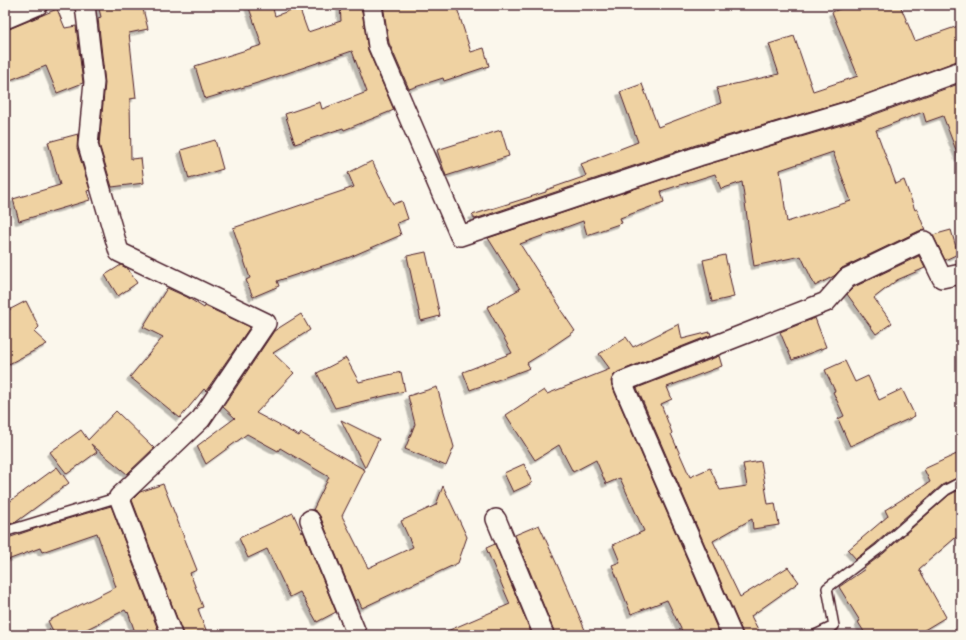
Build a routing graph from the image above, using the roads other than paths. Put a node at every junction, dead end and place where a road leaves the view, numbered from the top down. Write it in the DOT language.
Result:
graph roads {
  1 [pos="38,5"];
  2 [pos="85,5"];
  3 [pos="372,5"];
  4 [pos="5,19"];
  5 [pos="961,70"];
  6 [pos="961,274"];
  7 [pos="961,482"];
  8 [pos="119,497"];
  9 [pos="496,519"];
  10 [pos="310,520"];
  11 [pos="7,531"];
  12 [pos="172,635"];
  13 [pos="357,635"];
  14 [pos="544,635"];
  15 [pos="732,635"];
  16 [pos="815,635"];
  1 -- 4 [label="street"];
  2 -- 8 [label="street"];
  3 -- 5 [label="street"];
  6 -- 15 [label="street"];
  7 -- 16 [label="lane"];
  8 -- 11 [label="lane"];
  8 -- 12 [label="street"];
  9 -- 14 [label="street"];
  10 -- 13 [label="street"];
}
